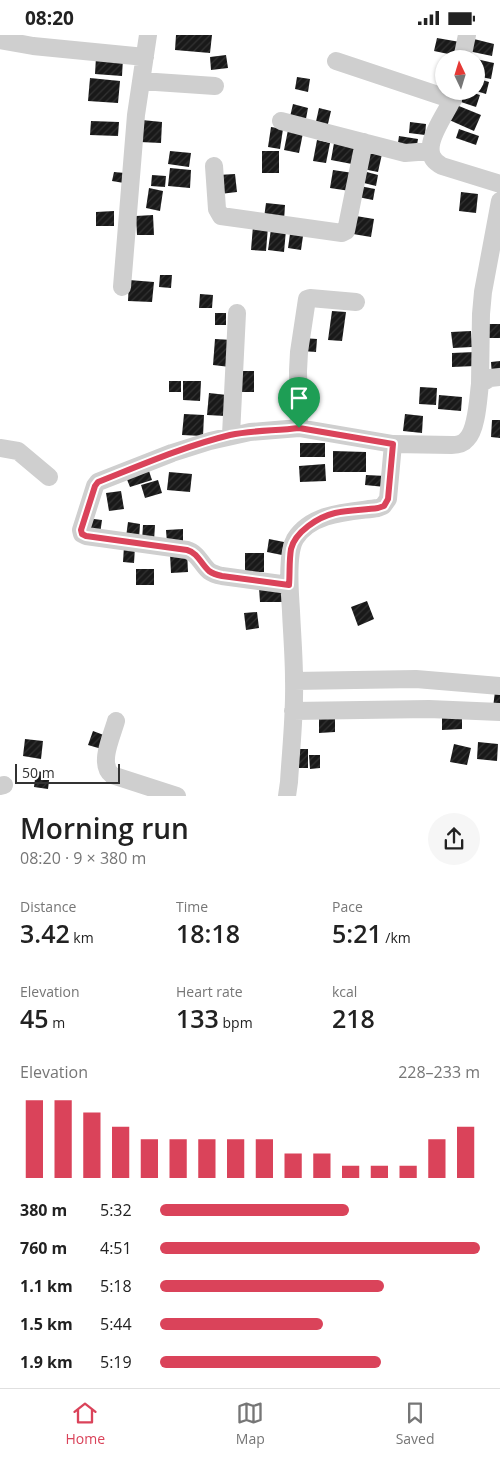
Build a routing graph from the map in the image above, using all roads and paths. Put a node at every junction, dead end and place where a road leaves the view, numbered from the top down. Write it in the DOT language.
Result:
graph roads {
  1 [pos="148,35"];
  2 [pos="467,35"];
  3 [pos="0,40"];
  4 [pos="464,50"];
  5 [pos="144,57"];
  6 [pos="336,61"];
  7 [pos="141,81"];
  8 [pos="215,86"];
  9 [pos="435,90"];
  10 [pos="453,100"];
  11 [pos="281,121"];
  12 [pos="364,142"];
  13 [pos="430,151"];
  14 [pos="214,167"];
  15 [pos="500,184"];
  16 [pos="500,201"];
  17 [pos="122,287"];
  18 [pos="356,302"];
  19 [pos="237,313"];
  20 [pos="500,377"];
  21 [pos="480,385"];
  22 [pos="299,428"];
  23 [pos="231,435"];
  24 [pos="393,444"];
  25 [pos="0,447"];
  26 [pos="49,477"];
  27 [pos="289,585"];
  28 [pos="294,681"];
  29 [pos="500,686"];
  30 [pos="294,711"];
  31 [pos="500,712"];
  32 [pos="116,721"];
  33 [pos="177,795"];
  34 [pos="287,795"];
  1 -- 5 [label="street"];
  2 -- 4 [label="street"];
  3 -- 5 [label="street"];
  5 -- 7 [label="street"];
  6 -- 9 [label="street"];
  7 -- 8 [label="street"];
  7 -- 17 [label="street"];
  10 -- 13 [label="street"];
  11 -- 12 [label="street"];
  12 -- 13 [label="street"];
  12 -- 14 [label="street"];
  13 -- 15 [label="street"];
  16 -- 21 [label="street"];
  18 -- 22 [label="street"];
  19 -- 23 [label="street"];
  20 -- 21 [label="street"];
  21 -- 24 [label="street"];
  22 -- 23 [label="street"];
  22 -- 24 [label="street"];
  23 -- 27 [label="street"];
  24 -- 27 [label="street"];
  25 -- 26 [label="street"];
  27 -- 28 [label="street"];
  28 -- 29 [label="street"];
  28 -- 30 [label="street"];
  30 -- 31 [label="street"];
  30 -- 34 [label="street"];
  32 -- 33 [label="street"];
}
